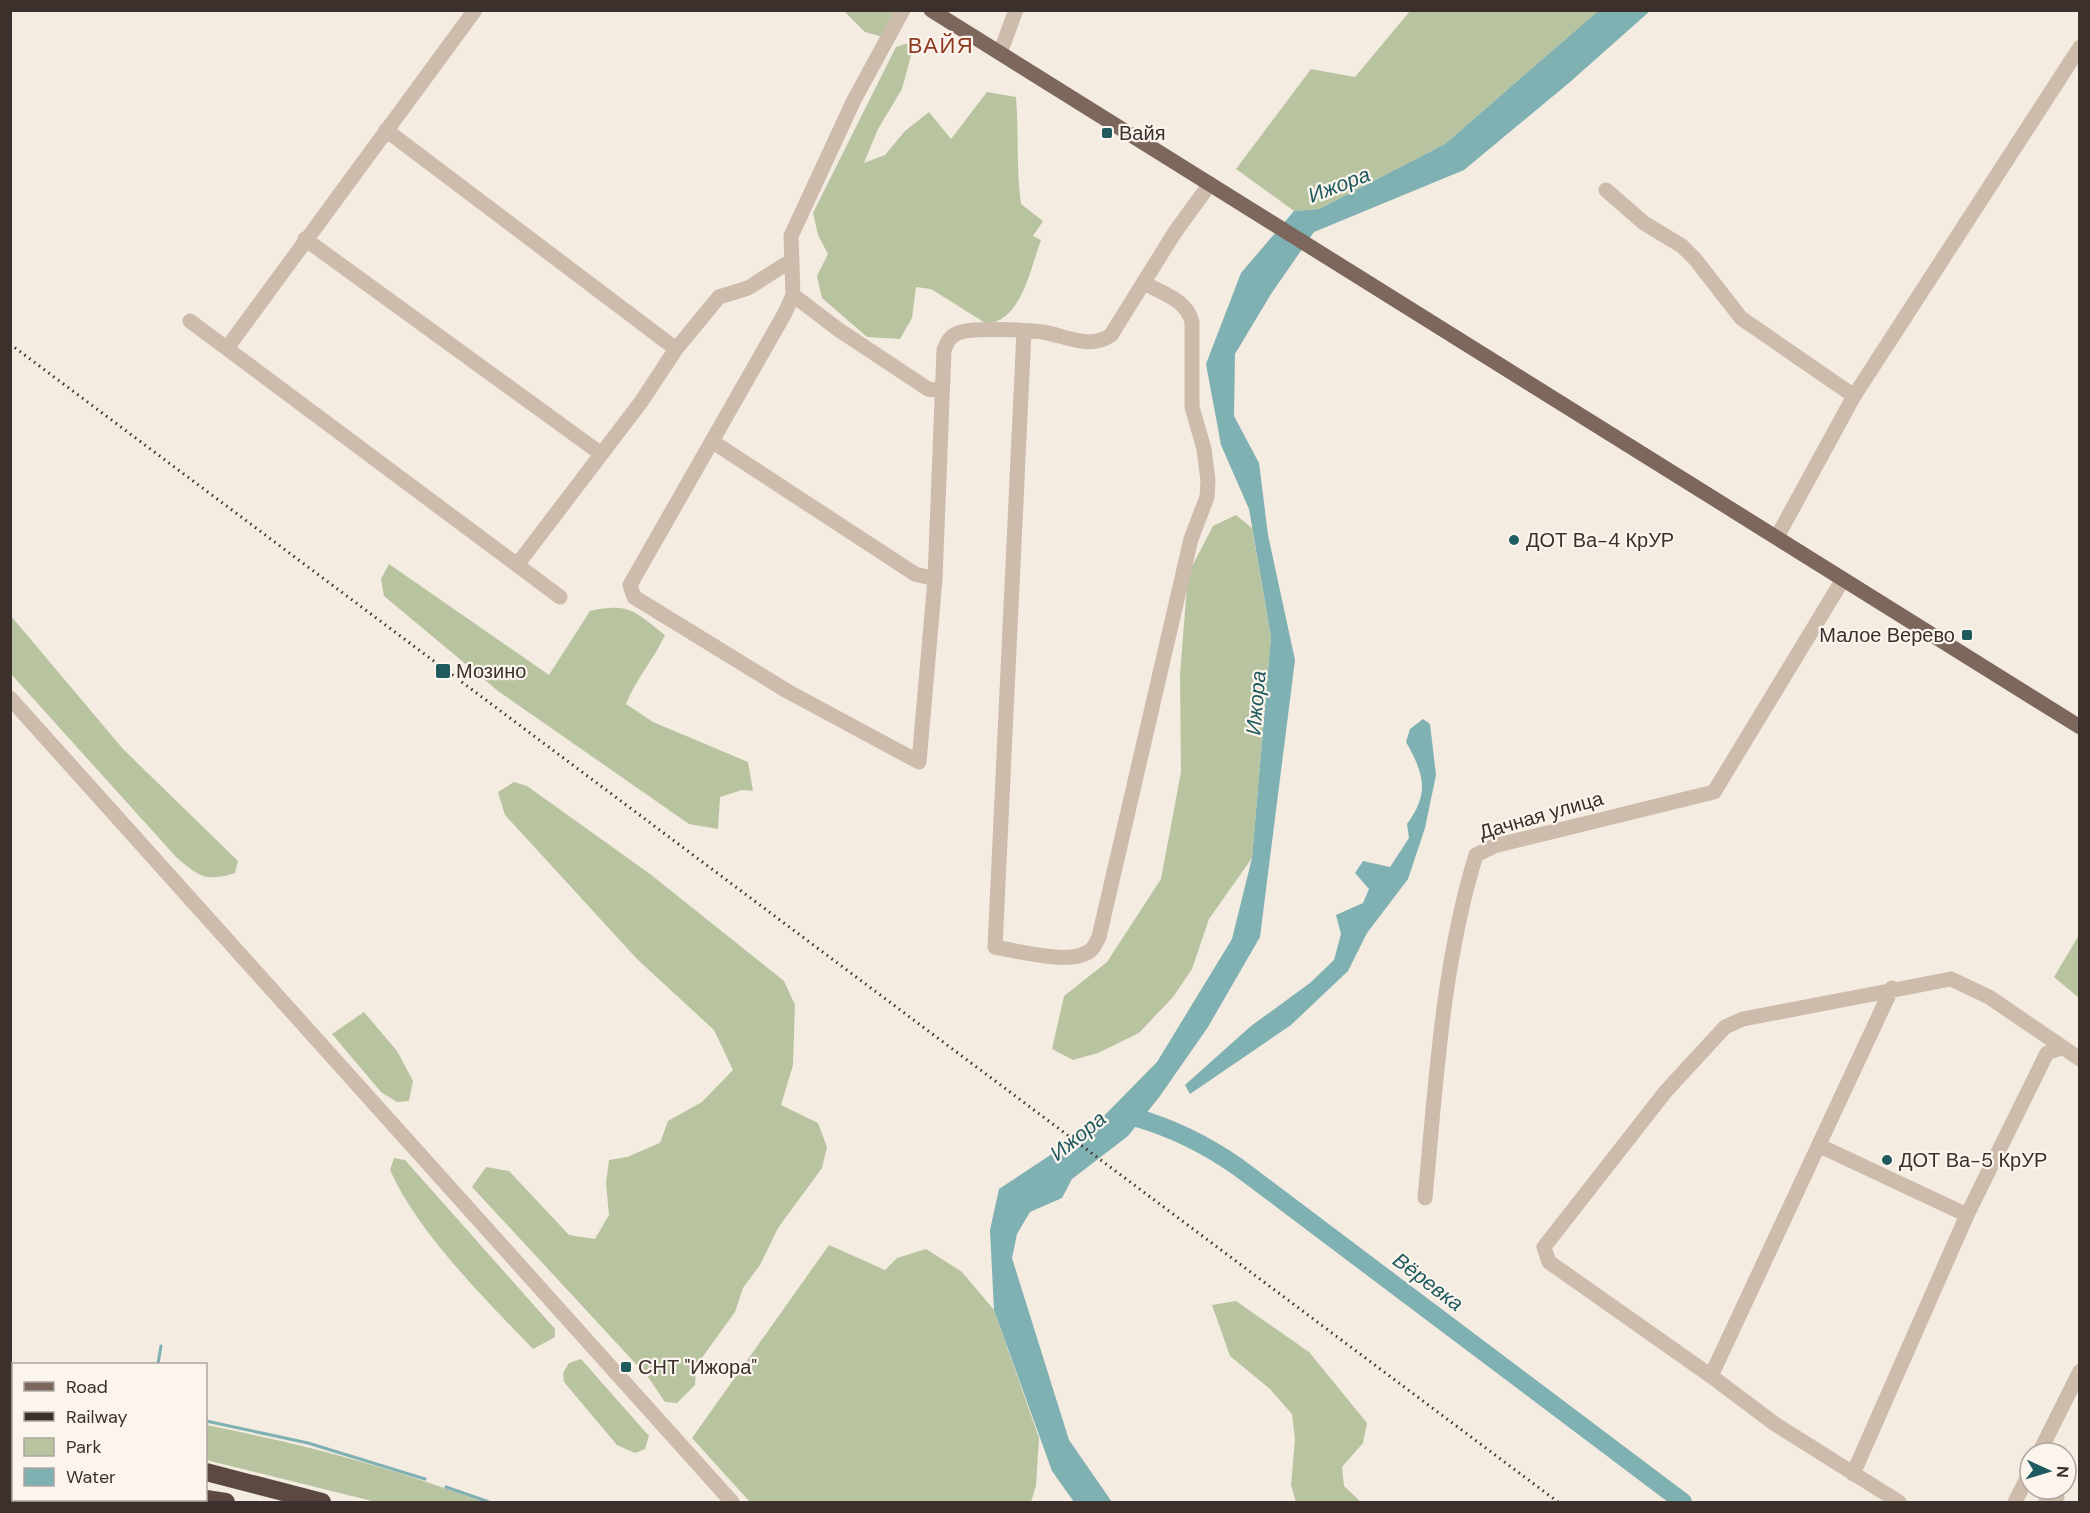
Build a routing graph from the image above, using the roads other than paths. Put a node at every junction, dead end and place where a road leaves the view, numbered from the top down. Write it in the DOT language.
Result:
graph roads {
  1 [pos="475,10"];
  2 [pos="903,10"];
  3 [pos="931,10"];
  4 [pos="1016,10"];
  5 [pos="2079,47"];
  6 [pos="1000,53"];
  7 [pos="386,130"];
  8 [pos="1210,184"];
  9 [pos="1606,190"];
  10 [pos="305,239"];
  11 [pos="792,260"];
  12 [pos="1144,283"];
  13 [pos="793,295"];
  14 [pos="190,321"];
  15 [pos="1024,331"];
  16 [pos="226,348"];
  17 [pos="676,349"];
  18 [pos="942,391"];
  19 [pos="1854,396"];
  20 [pos="714,442"];
  21 [pos="600,453"];
  22 [pos="1777,537"];
  23 [pos="517,565"];
  24 [pos="935,579"];
  25 [pos="1842,581"];
  26 [pos="560,597"];
  27 [pos="10,698"];
  28 [pos="2079,727"];
  29 [pos="1892,988"];
  30 [pos="2061,1048"];
  31 [pos="2079,1059"];
  32 [pos="1820,1146"];
  33 [pos="1425,1198"];
  34 [pos="1967,1215"];
  35 [pos="2079,1371"];
  36 [pos="1711,1376"];
  37 [pos="2045,1441"];
  38 [pos="207,1472"];
  39 [pos="1853,1474"];
  40 [pos="207,1499"];
  41 [pos="226,1503"];
  42 [pos="322,1503"];
  43 [pos="732,1503"];
  44 [pos="1899,1503"];
  1 -- 7 [label="street"];
  2 -- 11 [label="street"];
  3 -- 6 [label="main road"];
  4 -- 6 [label="street"];
  5 -- 19 [label="street"];
  6 -- 8 [label="main road"];
  7 -- 10 [label="street"];
  7 -- 17 [label="street"];
  8 -- 12 [label="street"];
  8 -- 22 [label="main road"];
  9 -- 19 [label="street"];
  10 -- 16 [label="street"];
  10 -- 21 [label="street"];
  11 -- 13 [label="street"];
  11 -- 17 [label="street"];
  12 -- 15 [label="street"];
  12 -- 15 [label="street"];
  13 -- 18 [label="street"];
  13 -- 20 [label="street"];
  14 -- 16 [label="street"];
  15 -- 18 [label="street"];
  16 -- 23 [label="street"];
  17 -- 21 [label="street"];
  18 -- 24 [label="street"];
  19 -- 22 [label="street"];
  20 -- 24 [label="street"];
  20 -- 24 [label="street"];
  21 -- 23 [label="street"];
  22 -- 25 [label="main road"];
  23 -- 26 [label="street"];
  25 -- 28 [label="main road"];
  25 -- 33 [label="street, Дачная улица"];
  27 -- 43 [label="street"];
  29 -- 30 [label="street"];
  29 -- 32 [label="street"];
  29 -- 36 [label="street"];
  30 -- 31 [label="street"];
  30 -- 34 [label="street"];
  32 -- 34 [label="street"];
  32 -- 36 [label="street"];
  34 -- 39 [label="street"];
  35 -- 37 [label="street"];
  36 -- 39 [label="street"];
  38 -- 42 [label="highway"];
  39 -- 44 [label="street"];
  40 -- 41 [label="highway"];
}
